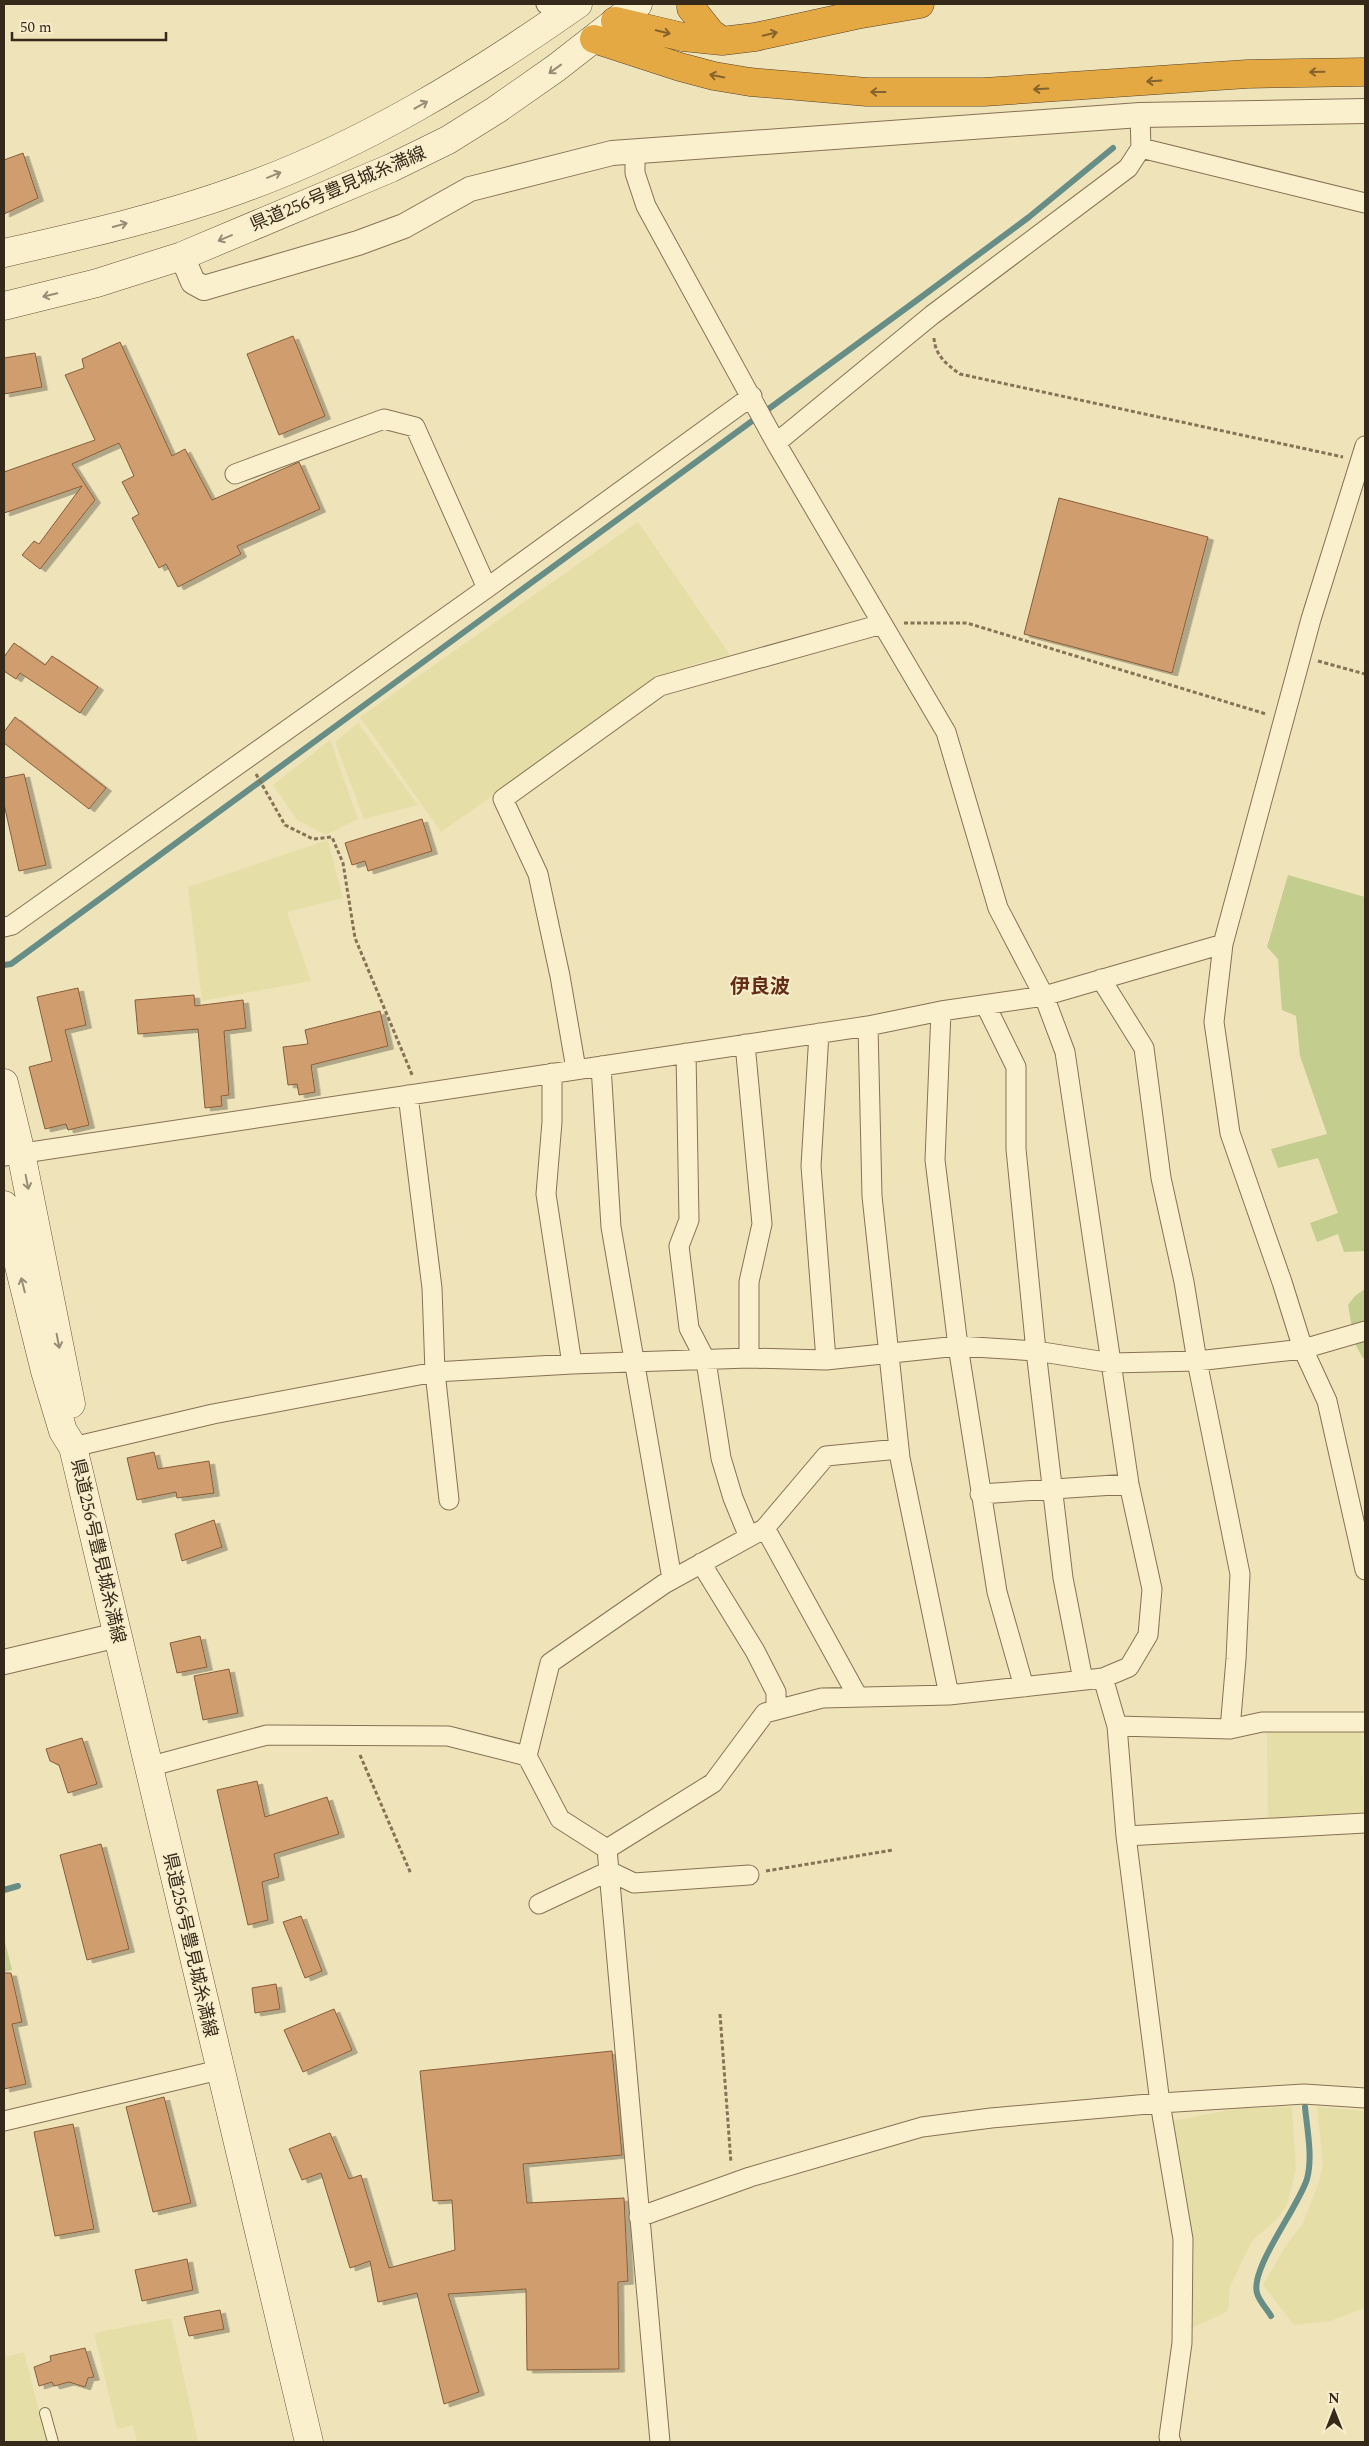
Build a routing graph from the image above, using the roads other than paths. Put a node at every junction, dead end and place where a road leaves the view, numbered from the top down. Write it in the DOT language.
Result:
graph roads {
  1 [pos="638,4"];
  2 [pos="691,4"];
  3 [pos="920,4"];
  4 [pos="563,7"];
  5 [pos="615,21"];
  6 [pos="594,39"];
  7 [pos="722,41"];
  8 [pos="1365,72"];
  9 [pos="1365,111"];
  10 [pos="1140,115"];
  11 [pos="1141,148"];
  12 [pos="635,151"];
  13 [pos="1365,203"];
  14 [pos="4,253"];
  15 [pos="182,256"];
  16 [pos="4,306"];
  17 [pos="752,396"];
  18 [pos="776,443"];
  19 [pos="1363,453"];
  20 [pos="235,474"];
  21 [pos="487,588"];
  22 [pos="882,624"];
  23 [pos="4,927"];
  24 [pos="1223,944"];
  25 [pos="1101,979"];
  26 [pos="1044,996"];
  27 [pos="986,1006"];
  28 [pos="941,1011"];
  29 [pos="868,1026"];
  30 [pos="819,1033"];
  31 [pos="744,1044"];
  32 [pos="686,1053"];
  33 [pos="601,1066"];
  34 [pos="576,1070"];
  35 [pos="552,1073"];
  36 [pos="4,1083"];
  37 [pos="414,1094"];
  38 [pos="12,1155"];
  39 [pos="4,1205"];
  40 [pos="1365,1331"];
  41 [pos="958,1346"];
  42 [pos="1303,1349"];
  43 [pos="1036,1351"];
  44 [pos="889,1353"];
  45 [pos="749,1358"];
  46 [pos="826,1360"];
  47 [pos="706,1361"];
  48 [pos="1197,1361"];
  49 [pos="635,1363"];
  50 [pos="1112,1363"];
  51 [pos="572,1364"];
  52 [pos="435,1372"];
  53 [pos="74,1448"];
  54 [pos="899,1450"];
  55 [pos="1129,1484"];
  56 [pos="1053,1489"];
  57 [pos="980,1494"];
  58 [pos="449,1500"];
  59 [pos="757,1532"];
  60 [pos="701,1563"];
  61 [pos="1365,1570"];
  62 [pos="672,1579"];
  63 [pos="118,1635"];
  64 [pos="4,1662"];
  65 [pos="1103,1678"];
  66 [pos="1082,1680"];
  67 [pos="1024,1687"];
  68 [pos="949,1695"];
  69 [pos="858,1697"];
  70 [pos="776,1710"];
  71 [pos="1365,1722"];
  72 [pos="1116,1726"];
  73 [pos="1230,1729"];
  74 [pos="527,1756"];
  75 [pos="148,1767"];
  76 [pos="1365,1822"];
  77 [pos="1126,1836"];
  78 [pos="607,1848"];
  79 [pos="609,1871"];
  80 [pos="749,1875"];
  81 [pos="539,1904"];
  82 [pos="220,2070"];
  83 [pos="1365,2098"];
  84 [pos="1160,2103"];
  85 [pos="4,2121"];
  86 [pos="639,2217"];
  87 [pos="45,2413"];
  88 [pos="52,2442"];
  89 [pos="309,2442"];
  90 [pos="660,2442"];
  91 [pos="1171,2442"];
  1 -- 5 [label="main road, 県道256号豊見城糸満線"];
  2 -- 7 [label="highway"];
  7 -- 3 [label="highway, one-way"];
  4 -- 5 [label="main road"];
  4 -- 6 [label="main road"];
  14 -- 4 [label="main road, 県道256号豊見城糸満線, one-way"];
  5 -- 6 [label="main road, 県道256号豊見城糸満線"];
  5 -- 7 [label="highway, one-way"];
  8 -- 6 [label="highway, one-way"];
  6 -- 15 [label="main road, 県道256号豊見城糸満線, one-way"];
  9 -- 10 [label="street"];
  10 -- 11 [label="street"];
  10 -- 12 [label="street"];
  11 -- 13 [label="street"];
  11 -- 18 [label="street"];
  12 -- 15 [label="street"];
  12 -- 17 [label="street"];
  15 -- 16 [label="main road, 県道256号豊見城糸満線, one-way"];
  17 -- 18 [label="street"];
  17 -- 21 [label="street"];
  18 -- 22 [label="street"];
  19 -- 24 [label="street"];
  20 -- 21 [label="street"];
  21 -- 23 [label="street"];
  22 -- 26 [label="street"];
  22 -- 34 [label="street"];
  24 -- 25 [label="street"];
  24 -- 42 [label="street"];
  25 -- 26 [label="street"];
  25 -- 48 [label="street"];
  26 -- 27 [label="street"];
  26 -- 50 [label="street"];
  27 -- 28 [label="street"];
  27 -- 43 [label="street"];
  28 -- 29 [label="street"];
  28 -- 41 [label="street"];
  29 -- 30 [label="street"];
  29 -- 44 [label="street"];
  30 -- 31 [label="street"];
  30 -- 46 [label="street"];
  31 -- 32 [label="street"];
  31 -- 45 [label="street"];
  32 -- 33 [label="street"];
  32 -- 47 [label="street"];
  33 -- 34 [label="street"];
  33 -- 49 [label="street"];
  34 -- 35 [label="street"];
  35 -- 37 [label="street"];
  35 -- 51 [label="street"];
  36 -- 38 [label="main road, 県道256号豊見城糸満線"];
  37 -- 38 [label="street"];
  37 -- 52 [label="street"];
  38 -- 53 [label="main road, 県道256号豊見城糸満線, one-way"];
  53 -- 39 [label="main road, 県道256号豊見城糸満線, one-way"];
  40 -- 42 [label="street"];
  41 -- 43 [label="street"];
  41 -- 44 [label="street"];
  41 -- 57 [label="street"];
  42 -- 48 [label="street"];
  42 -- 61 [label="street"];
  43 -- 50 [label="street"];
  43 -- 56 [label="street"];
  44 -- 46 [label="street"];
  44 -- 54 [label="street"];
  45 -- 46 [label="street"];
  45 -- 47 [label="street"];
  47 -- 49 [label="street"];
  47 -- 59 [label="street"];
  48 -- 50 [label="street"];
  48 -- 73 [label="street"];
  49 -- 51 [label="street"];
  49 -- 62 [label="street"];
  50 -- 55 [label="street"];
  51 -- 52 [label="street"];
  52 -- 53 [label="street"];
  52 -- 58 [label="street"];
  53 -- 63 [label="main road, 県道256号豊見城糸満線"];
  54 -- 59 [label="street"];
  54 -- 68 [label="street"];
  55 -- 56 [label="street"];
  55 -- 65 [label="street"];
  56 -- 57 [label="street"];
  56 -- 66 [label="street"];
  57 -- 67 [label="street"];
  59 -- 60 [label="street"];
  59 -- 69 [label="street"];
  60 -- 62 [label="street"];
  60 -- 70 [label="street"];
  62 -- 74 [label="street"];
  63 -- 64 [label="street"];
  63 -- 75 [label="main road, 県道256号豊見城糸満線"];
  65 -- 66 [label="street"];
  65 -- 72 [label="street"];
  66 -- 67 [label="street"];
  67 -- 68 [label="street"];
  68 -- 69 [label="street"];
  69 -- 70 [label="street"];
  70 -- 78 [label="street"];
  71 -- 73 [label="street"];
  72 -- 73 [label="street"];
  72 -- 77 [label="street"];
  74 -- 75 [label="street"];
  74 -- 78 [label="street"];
  75 -- 82 [label="main road, 県道256号豊見城糸満線"];
  76 -- 77 [label="street"];
  77 -- 84 [label="street"];
  78 -- 79 [label="street"];
  79 -- 80 [label="street"];
  79 -- 81 [label="street"];
  79 -- 86 [label="street"];
  82 -- 85 [label="street"];
  82 -- 89 [label="main road, 県道256号豊見城糸満線"];
  83 -- 84 [label="street"];
  84 -- 86 [label="street"];
  84 -- 91 [label="street"];
  86 -- 90 [label="street"];
  87 -- 88 [label="lane"];
}
